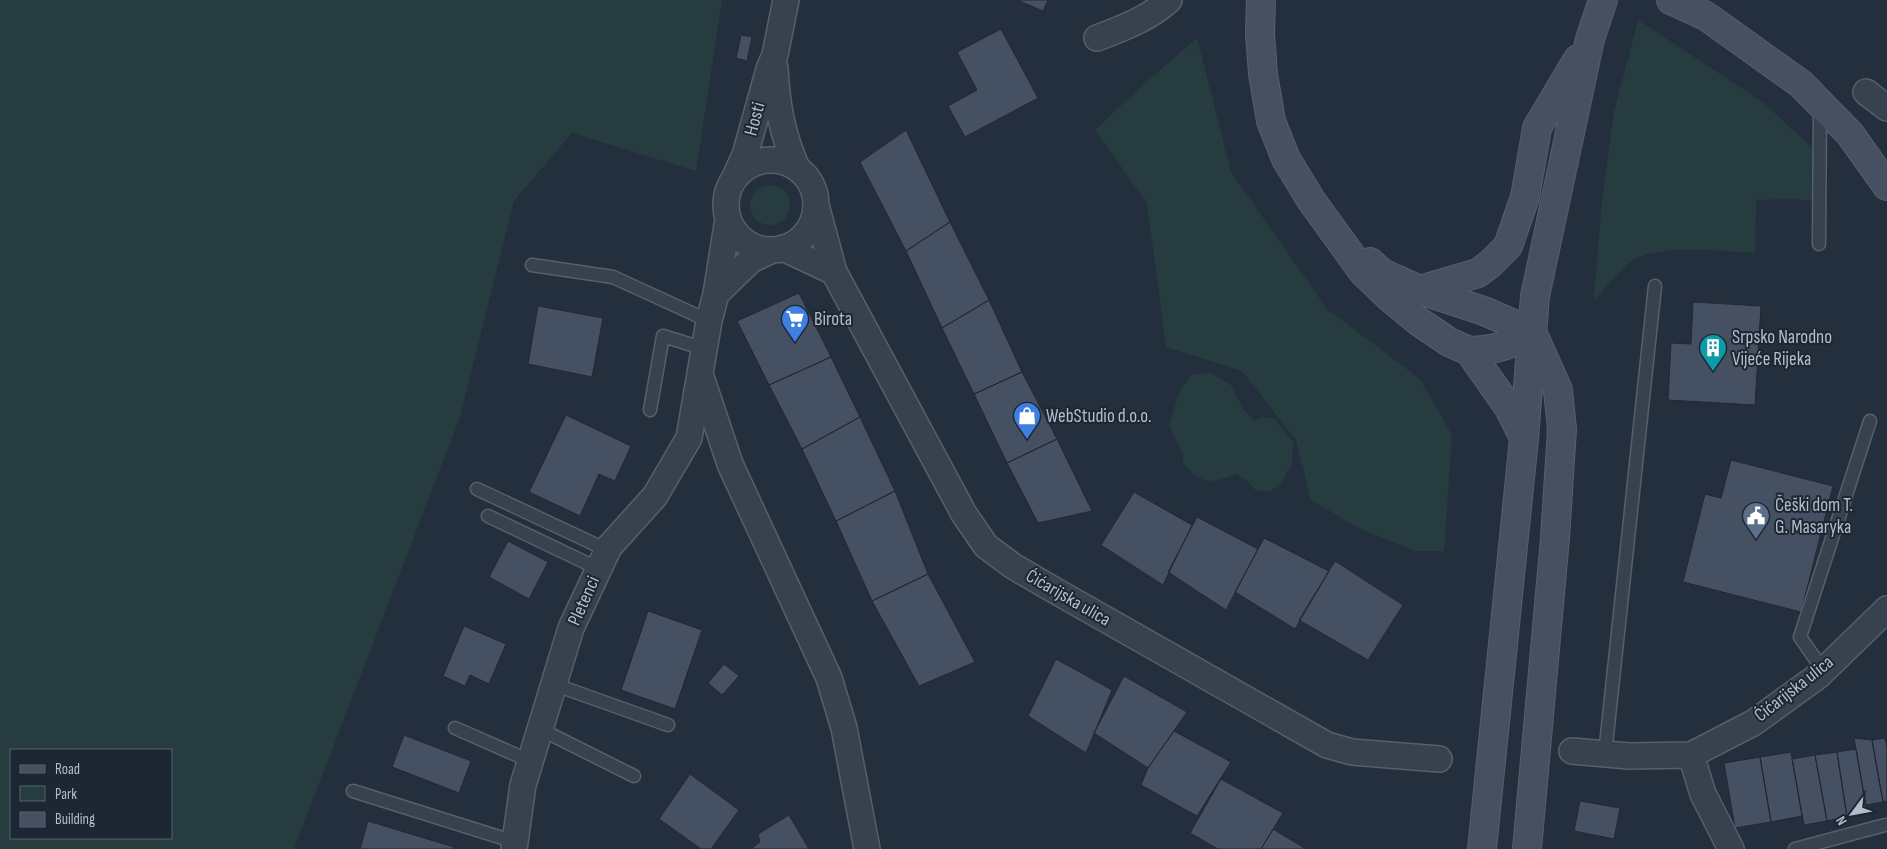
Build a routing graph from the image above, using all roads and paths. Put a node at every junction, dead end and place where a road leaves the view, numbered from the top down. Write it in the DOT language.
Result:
graph roads {
  1 [pos="786,0"];
  2 [pos="1169,0"];
  3 [pos="1261,0"];
  4 [pos="1603,0"];
  5 [pos="1671,0"];
  6 [pos="1096,38"];
  7 [pos="1590,39"];
  8 [pos="775,55"];
  9 [pos="1866,92"];
  10 [pos="1820,104"];
  11 [pos="1887,108"];
  12 [pos="797,168"];
  13 [pos="732,181"];
  14 [pos="1887,186"];
  15 [pos="816,205"];
  16 [pos="728,220"];
  17 [pos="1335,232"];
  18 [pos="1818,244"];
  19 [pos="778,249"];
  20 [pos="532,265"];
  21 [pos="834,272"];
  22 [pos="1655,286"];
  23 [pos="1420,290"];
  24 [pos="716,294"];
  25 [pos="709,321"];
  26 [pos="1532,332"];
  27 [pos="705,349"];
  28 [pos="1469,351"];
  29 [pos="700,376"];
  30 [pos="650,410"];
  31 [pos="1870,421"];
  32 [pos="1524,439"];
  33 [pos="477,489"];
  34 [pos="488,516"];
  35 [pos="603,559"];
  36 [pos="1887,609"];
  37 [pos="1823,670"];
  38 [pos="553,684"];
  39 [pos="668,725"];
  40 [pos="455,728"];
  41 [pos="540,729"];
  42 [pos="1572,751"];
  43 [pos="1605,754"];
  44 [pos="1691,755"];
  45 [pos="1440,759"];
  46 [pos="530,762"];
  47 [pos="634,776"];
  48 [pos="353,791"];
  49 [pos="1885,825"];
  50 [pos="514,846"];
  51 [pos="867,849"];
  52 [pos="1482,849"];
  53 [pos="1527,849"];
  54 [pos="1731,849"];
  55 [pos="1795,849"];
  1 -- 8 [label="street, Hosti"];
  2 -- 6 [label="street"];
  3 -- 17 [label="main road"];
  4 -- 7 [label="main road"];
  5 -- 10 [label="main road"];
  7 -- 23 [label="main road"];
  7 -- 26 [label="main road"];
  8 -- 12 [label="street, Hosti"];
  8 -- 13 [label="street, Hosti"];
  9 -- 11 [label="street"];
  10 -- 14 [label="main road"];
  10 -- 18 [label="lane"];
  12 -- 13 [label="street"];
  12 -- 15 [label="street"];
  13 -- 16 [label="street"];
  15 -- 19 [label="street"];
  15 -- 21 [label="street, Ćićarijska ulica"];
  16 -- 19 [label="street"];
  16 -- 24 [label="street, Pletenci"];
  17 -- 23 [label="main road"];
  17 -- 28 [label="main road"];
  19 -- 21 [label="street"];
  19 -- 24 [label="street"];
  20 -- 25 [label="lane"];
  21 -- 45 [label="street, Ćićarijska ulica"];
  22 -- 43 [label="lane"];
  23 -- 26 [label="main road"];
  24 -- 25 [label="street, Pletenci"];
  25 -- 27 [label="street, Pletenci"];
  26 -- 28 [label="main road"];
  26 -- 32 [label="main road"];
  26 -- 53 [label="main road"];
  27 -- 29 [label="street, Pletenci"];
  27 -- 30 [label="lane"];
  28 -- 32 [label="main road"];
  29 -- 35 [label="street, Pletenci"];
  29 -- 51 [label="street, Pletenci"];
  31 -- 37 [label="lane"];
  32 -- 52 [label="main road"];
  33 -- 35 [label="lane"];
  34 -- 35 [label="lane"];
  35 -- 38 [label="street, Pletenci"];
  36 -- 37 [label="street, Ćićarijska ulica"];
  37 -- 44 [label="street, Ćićarijska ulica"];
  38 -- 39 [label="lane"];
  38 -- 41 [label="street, Pletenci"];
  40 -- 46 [label="lane"];
  41 -- 46 [label="street, Pletenci"];
  41 -- 47 [label="lane"];
  42 -- 43 [label="street, Ćićarijska ulica"];
  43 -- 44 [label="street, Ćićarijska ulica"];
  44 -- 54 [label="street"];
  46 -- 50 [label="street, Pletenci"];
  48 -- 50 [label="lane"];
  49 -- 55 [label="lane"];
}
